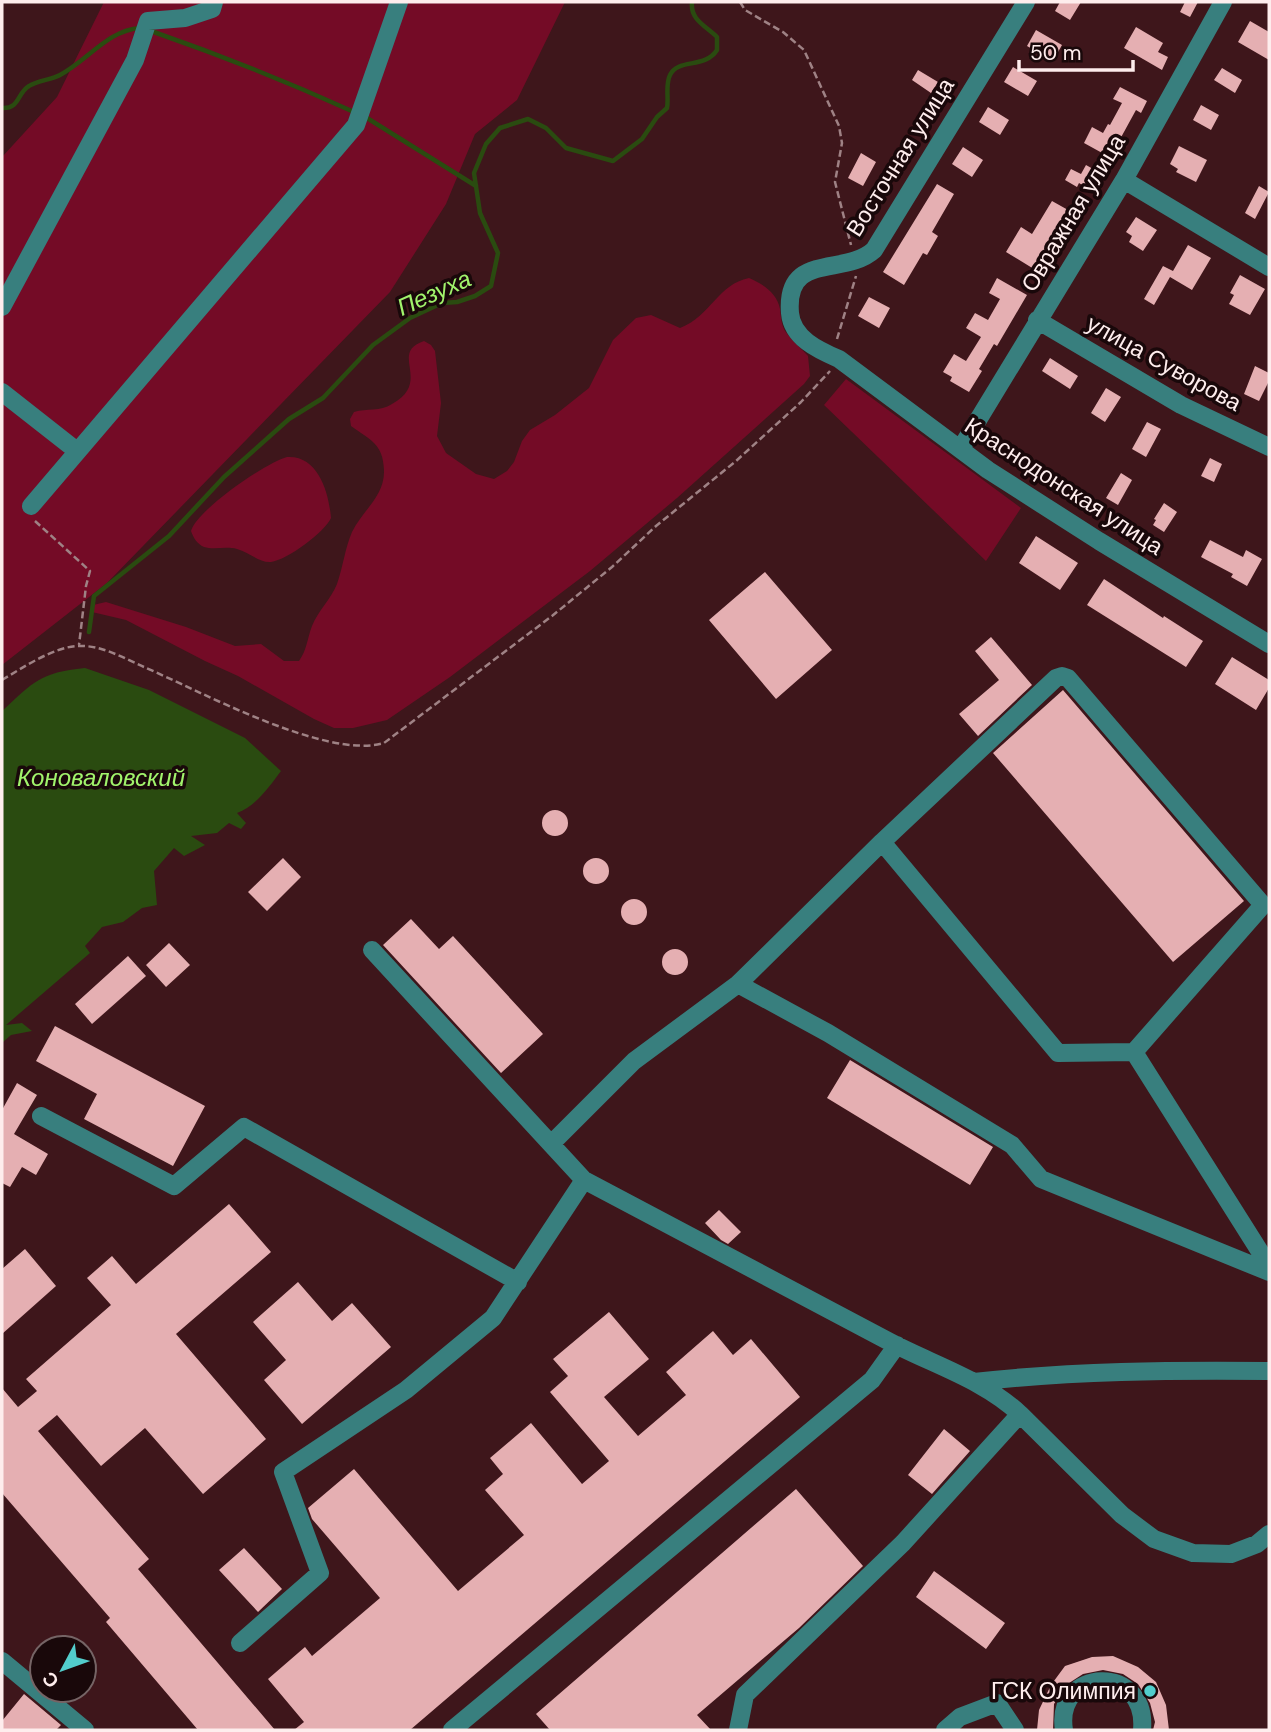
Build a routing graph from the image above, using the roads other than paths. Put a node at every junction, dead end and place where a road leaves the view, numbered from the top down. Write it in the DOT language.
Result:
graph roads {
  1 [pos="214,2"];
  2 [pos="399,2"];
  3 [pos="1026,2"];
  4 [pos="1223,2"];
  5 [pos="1124,180"];
  6 [pos="1269,267"];
  7 [pos="2,307"];
  8 [pos="1037,320"];
  9 [pos="839,359"];
  10 [pos="2,392"];
  11 [pos="1269,447"];
  12 [pos="961,448"];
  13 [pos="77,452"];
  14 [pos="31,506"];
  15 [pos="1269,644"];
  16 [pos="882,842"];
  17 [pos="372,950"];
  18 [pos="738,984"];
  19 [pos="1134,1052"];
  20 [pos="41,1116"];
  21 [pos="551,1144"];
  22 [pos="584,1180"];
  23 [pos="1269,1266"];
  24 [pos="1269,1272"];
  25 [pos="518,1282"];
  26 [pos="898,1345"];
  27 [pos="1269,1371"];
  28 [pos="974,1382"];
  29 [pos="1020,1414"];
  30 [pos="1269,1534"];
  31 [pos="240,1643"];
  32 [pos="2,1661"];
  33 [pos="85,1730"];
  34 [pos="452,1730"];
  35 [pos="738,1730"];
  36 [pos="945,1730"];
  37 [pos="1015,1730"];
  38 [pos="1064,1730"];
  39 [pos="1142,1730"];
  1 -- 7 [label="street"];
  2 -- 13 [label="street"];
  3 -- 9 [label="street, Восточная улица"];
  4 -- 5 [label="street, Овражная улица"];
  5 -- 6 [label="street"];
  5 -- 8 [label="street, Овражная улица"];
  8 -- 11 [label="street, улица Суворова"];
  8 -- 12 [label="street, Овражная улица"];
  9 -- 12 [label="street, Краснодонская улица"];
  10 -- 13 [label="street"];
  12 -- 15 [label="street, Краснодонская улица"];
  13 -- 14 [label="street"];
  16 -- 18 [label="street"];
  16 -- 19 [label="street"];
  16 -- 19 [label="street"];
  17 -- 21 [label="street"];
  18 -- 21 [label="street"];
  18 -- 24 [label="street"];
  19 -- 23 [label="street"];
  20 -- 25 [label="street"];
  21 -- 22 [label="street"];
  22 -- 25 [label="street"];
  22 -- 26 [label="street"];
  25 -- 31 [label="street"];
  26 -- 28 [label="street"];
  26 -- 34 [label="street"];
  27 -- 28 [label="street"];
  28 -- 29 [label="street"];
  29 -- 30 [label="street"];
  29 -- 35 [label="street"];
  32 -- 33 [label="street"];
  36 -- 37 [label="street"];
  38 -- 39 [label="street"];
}
